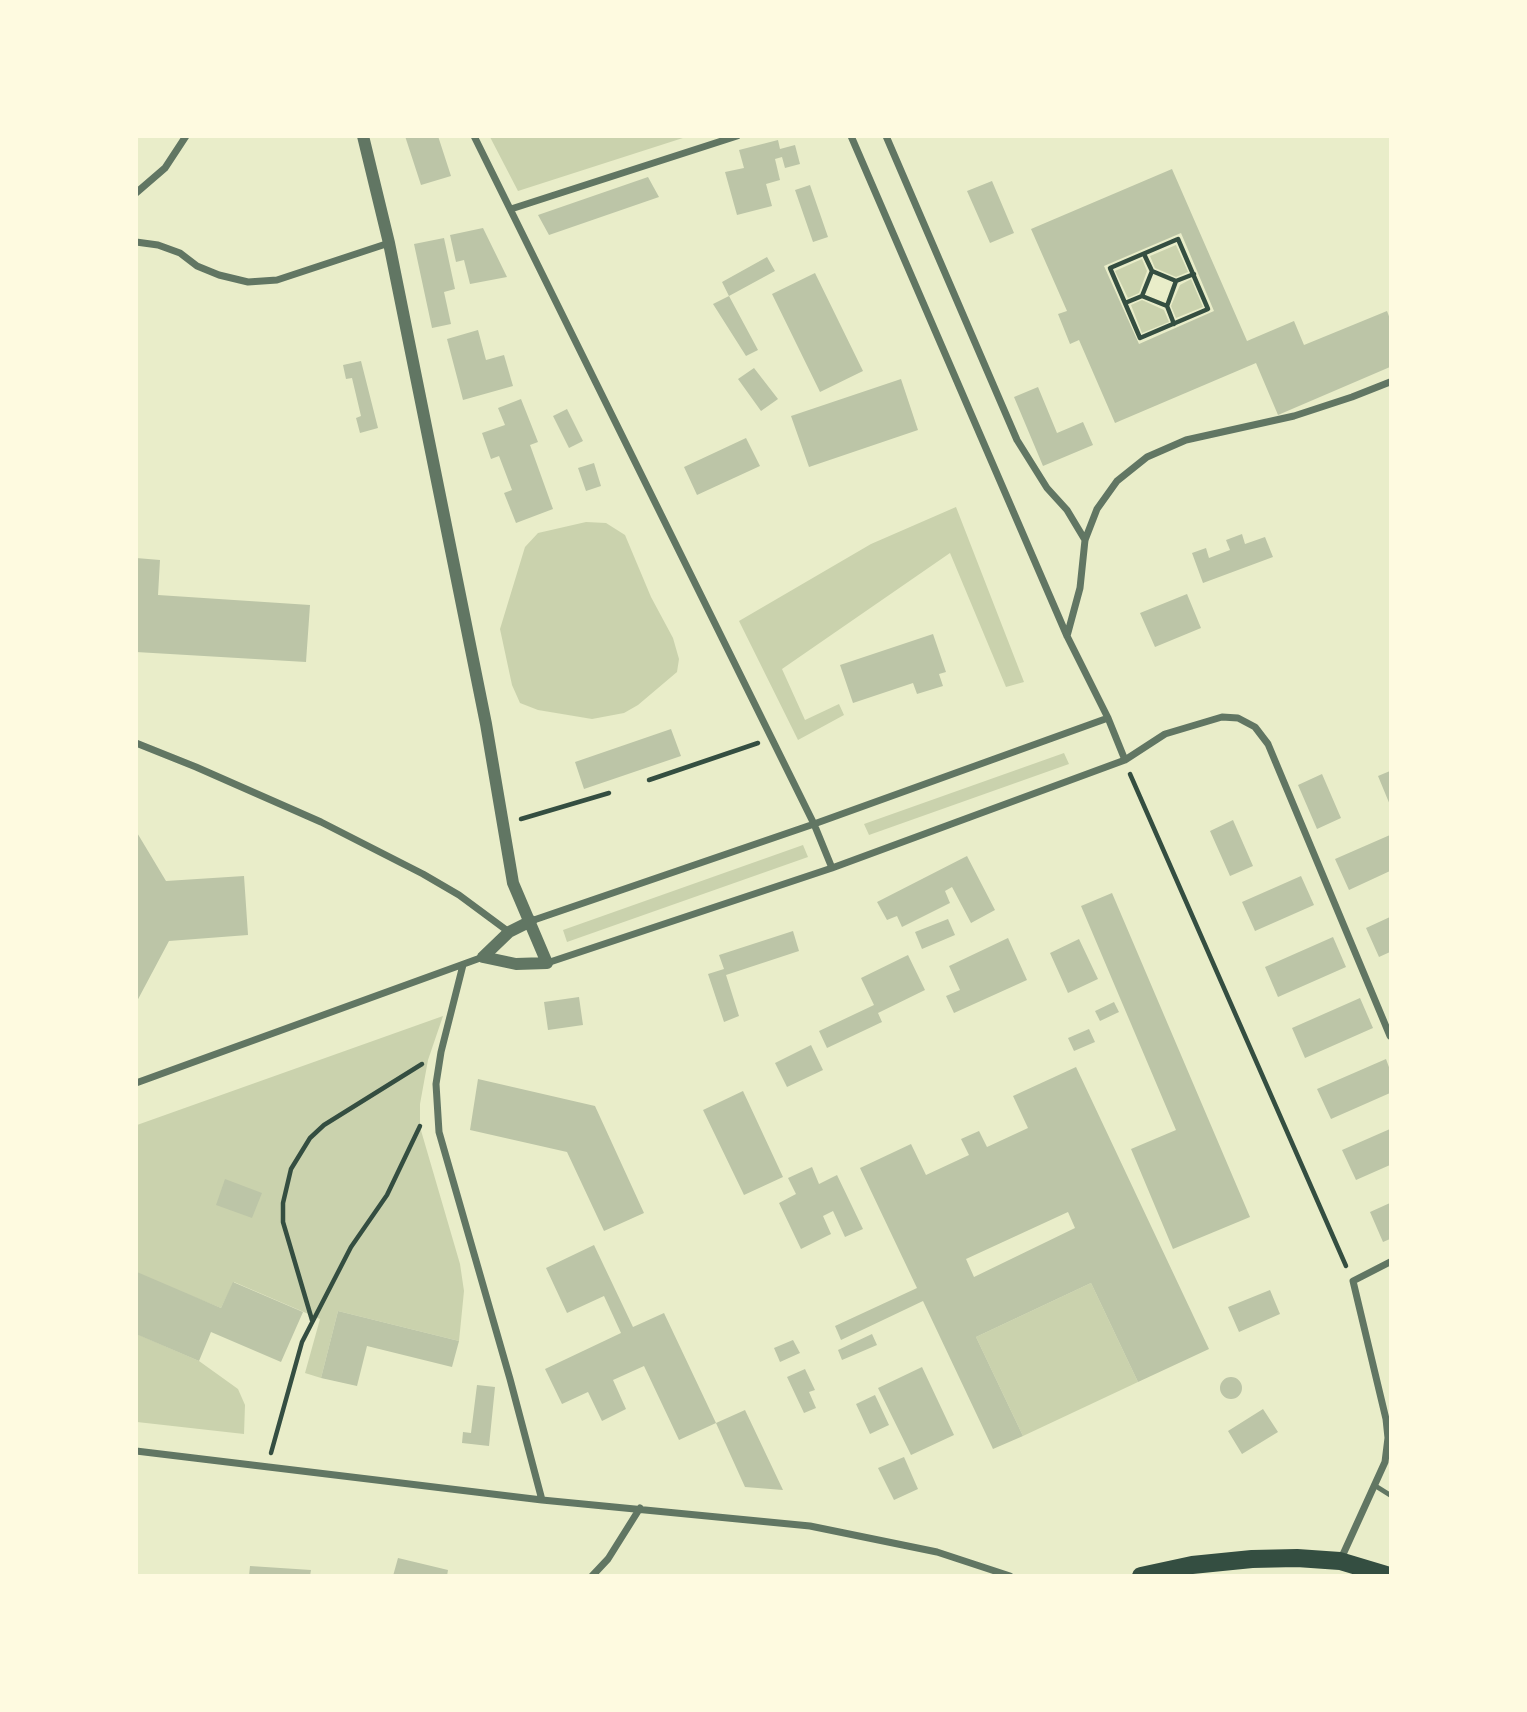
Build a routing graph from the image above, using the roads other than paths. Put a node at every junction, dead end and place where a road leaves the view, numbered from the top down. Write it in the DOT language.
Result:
graph roads {
  1 [pos="186,136"];
  2 [pos="363,136"];
  3 [pos="474,136"];
  4 [pos="737,136"];
  5 [pos="851,136"];
  6 [pos="886,136"];
  7 [pos="136,193"];
  8 [pos="511,209"];
  9 [pos="136,242"];
  10 [pos="389,243"];
  11 [pos="1391,382"];
  12 [pos="1085,540"];
  13 [pos="1067,636"];
  14 [pos="1108,718"];
  15 [pos="136,743"];
  16 [pos="1125,760"];
  17 [pos="814,824"];
  18 [pos="832,868"];
  19 [pos="531,921"];
  20 [pos="509,932"];
  21 [pos="483,957"];
  22 [pos="547,963"];
  23 [pos="463,965"];
  24 [pos="1391,1036"];
  25 [pos="136,1083"];
  26 [pos="1391,1262"];
  27 [pos="136,1451"];
  28 [pos="1374,1485"];
  29 [pos="1391,1494"];
  30 [pos="542,1500"];
  31 [pos="640,1508"];
  32 [pos="1340,1561"];
  33 [pos="592,1576"];
  34 [pos="1010,1576"];
  35 [pos="1141,1576"];
  36 [pos="1390,1576"];
  1 -- 7 [label="street"];
  2 -- 10 [label="street"];
  3 -- 8 [label="street"];
  4 -- 8 [label="street"];
  5 -- 13 [label="street"];
  6 -- 12 [label="street"];
  8 -- 17 [label="street"];
  9 -- 10 [label="street"];
  10 -- 19 [label="street"];
  11 -- 12 [label="street"];
  12 -- 13 [label="street"];
  13 -- 14 [label="street"];
  14 -- 16 [label="street"];
  14 -- 17 [label="street"];
  15 -- 20 [label="street"];
  16 -- 18 [label="street"];
  16 -- 24 [label="street"];
  17 -- 18 [label="street"];
  17 -- 19 [label="street"];
  18 -- 22 [label="street"];
  19 -- 20 [label="street"];
  19 -- 22 [label="street"];
  20 -- 21 [label="street"];
  21 -- 22 [label="street"];
  21 -- 23 [label="street"];
  23 -- 25 [label="street"];
  23 -- 30 [label="street"];
  26 -- 28 [label="street"];
  27 -- 30 [label="street"];
  28 -- 29 [label="lane"];
  28 -- 32 [label="street"];
  30 -- 31 [label="street"];
  31 -- 33 [label="street"];
  31 -- 34 [label="street"];
  32 -- 35 [label="main road"];
  32 -- 36 [label="main road"];
}
